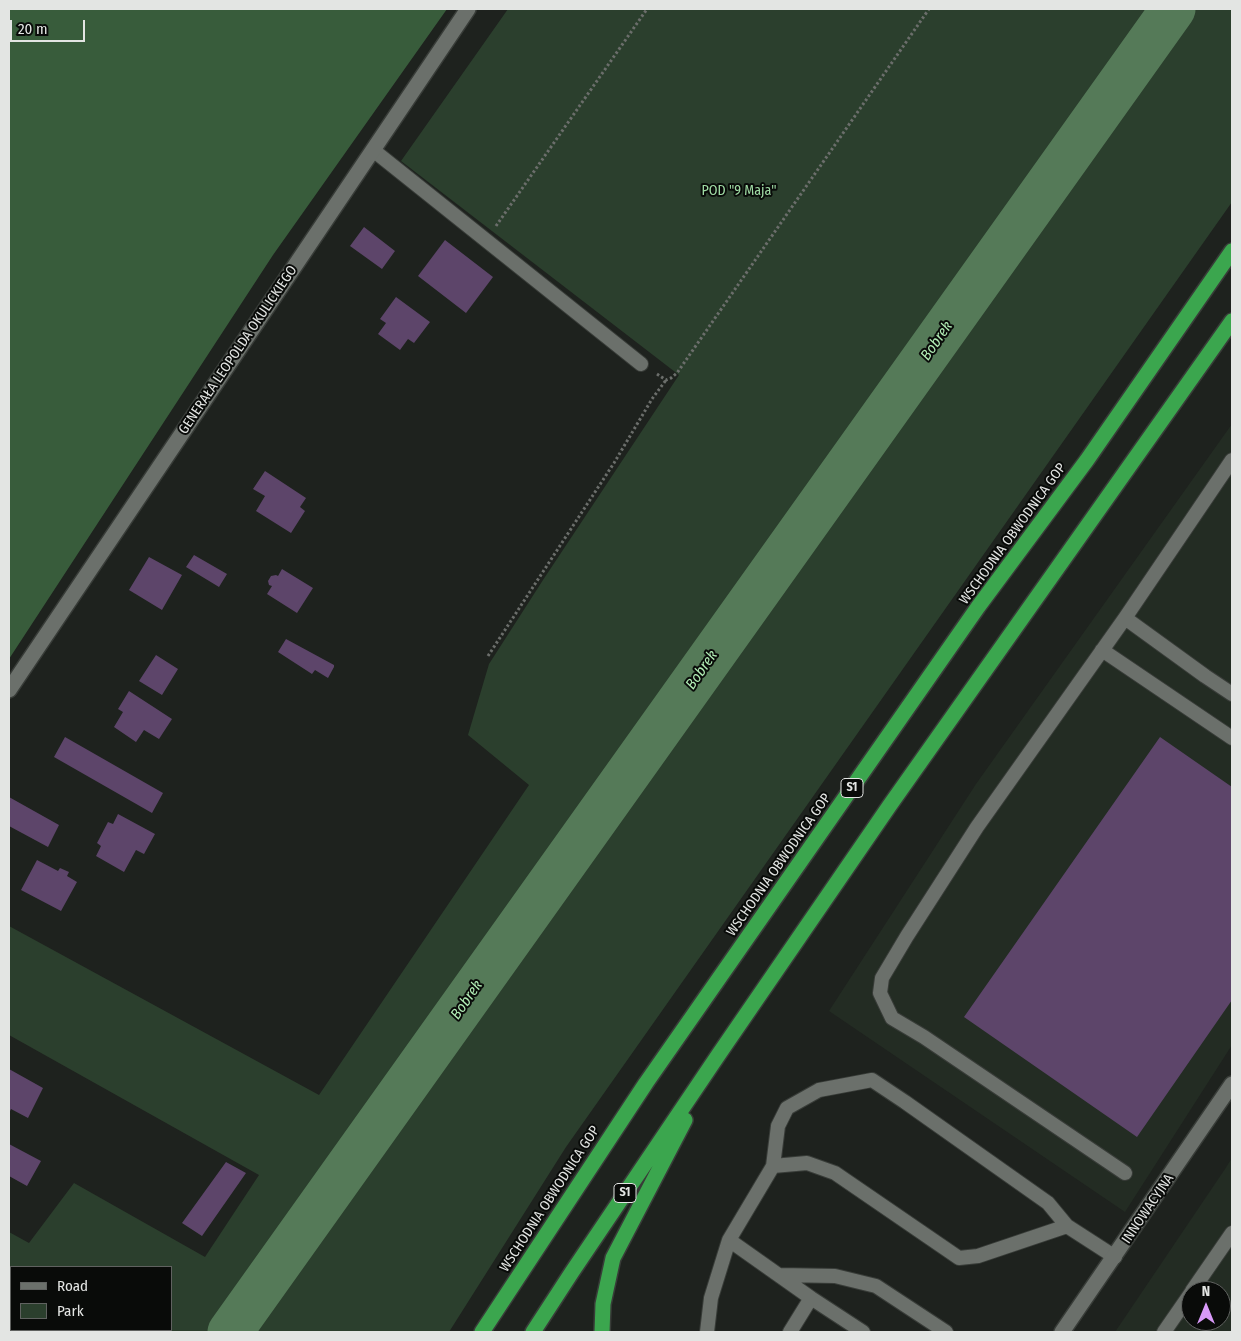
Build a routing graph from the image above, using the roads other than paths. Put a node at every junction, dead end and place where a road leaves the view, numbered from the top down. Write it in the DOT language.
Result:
graph roads {
  1 [pos="468,9"];
  2 [pos="373,150"];
  3 [pos="1232,250"];
  4 [pos="1232,321"];
  5 [pos="641,364"];
  6 [pos="1232,460"];
  7 [pos="1125,618"];
  8 [pos="1102,650"];
  9 [pos="9,690"];
  10 [pos="1232,694"];
  11 [pos="1232,738"];
  12 [pos="718,1054"];
  13 [pos="1232,1084"];
  14 [pos="773,1166"];
  15 [pos="1125,1173"];
  16 [pos="1067,1226"];
  17 [pos="1232,1233"];
  18 [pos="729,1240"];
  19 [pos="1115,1257"];
  20 [pos="780,1275"];
  21 [pos="1199,1281"];
  22 [pos="811,1298"];
  23 [pos="1181,1308"];
  24 [pos="482,1332"];
  25 [pos="534,1332"];
  26 [pos="602,1332"];
  27 [pos="707,1332"];
  28 [pos="790,1332"];
  29 [pos="863,1332"];
  30 [pos="946,1332"];
  31 [pos="1062,1332"];
  32 [pos="1164,1332"];
  1 -- 2 [label="street, GENERAŁA LEOPOLDA OKULICKIEGO"];
  2 -- 5 [label="lane"];
  2 -- 9 [label="street, GENERAŁA LEOPOLDA OKULICKIEGO"];
  3 -- 24 [label="highway, WSCHODNIA OBWODNICA GOP / S1"];
  4 -- 12 [label="highway, S1"];
  6 -- 7 [label="lane"];
  7 -- 8 [label="lane"];
  7 -- 10 [label="lane"];
  8 -- 11 [label="lane"];
  8 -- 15 [label="lane"];
  12 -- 25 [label="highway, S1"];
  12 -- 26 [label="highway"];
  13 -- 19 [label="street, INNOWACYJNA"];
  14 -- 16 [label="lane"];
  14 -- 16 [label="lane"];
  14 -- 18 [label="lane"];
  16 -- 19 [label="lane"];
  17 -- 21 [label="lane"];
  18 -- 20 [label="lane"];
  18 -- 27 [label="lane"];
  19 -- 31 [label="street, INNOWACYJNA"];
  20 -- 22 [label="lane"];
  20 -- 30 [label="lane"];
  22 -- 28 [label="lane"];
  22 -- 29 [label="lane"];
  23 -- 32 [label="lane"];
}
